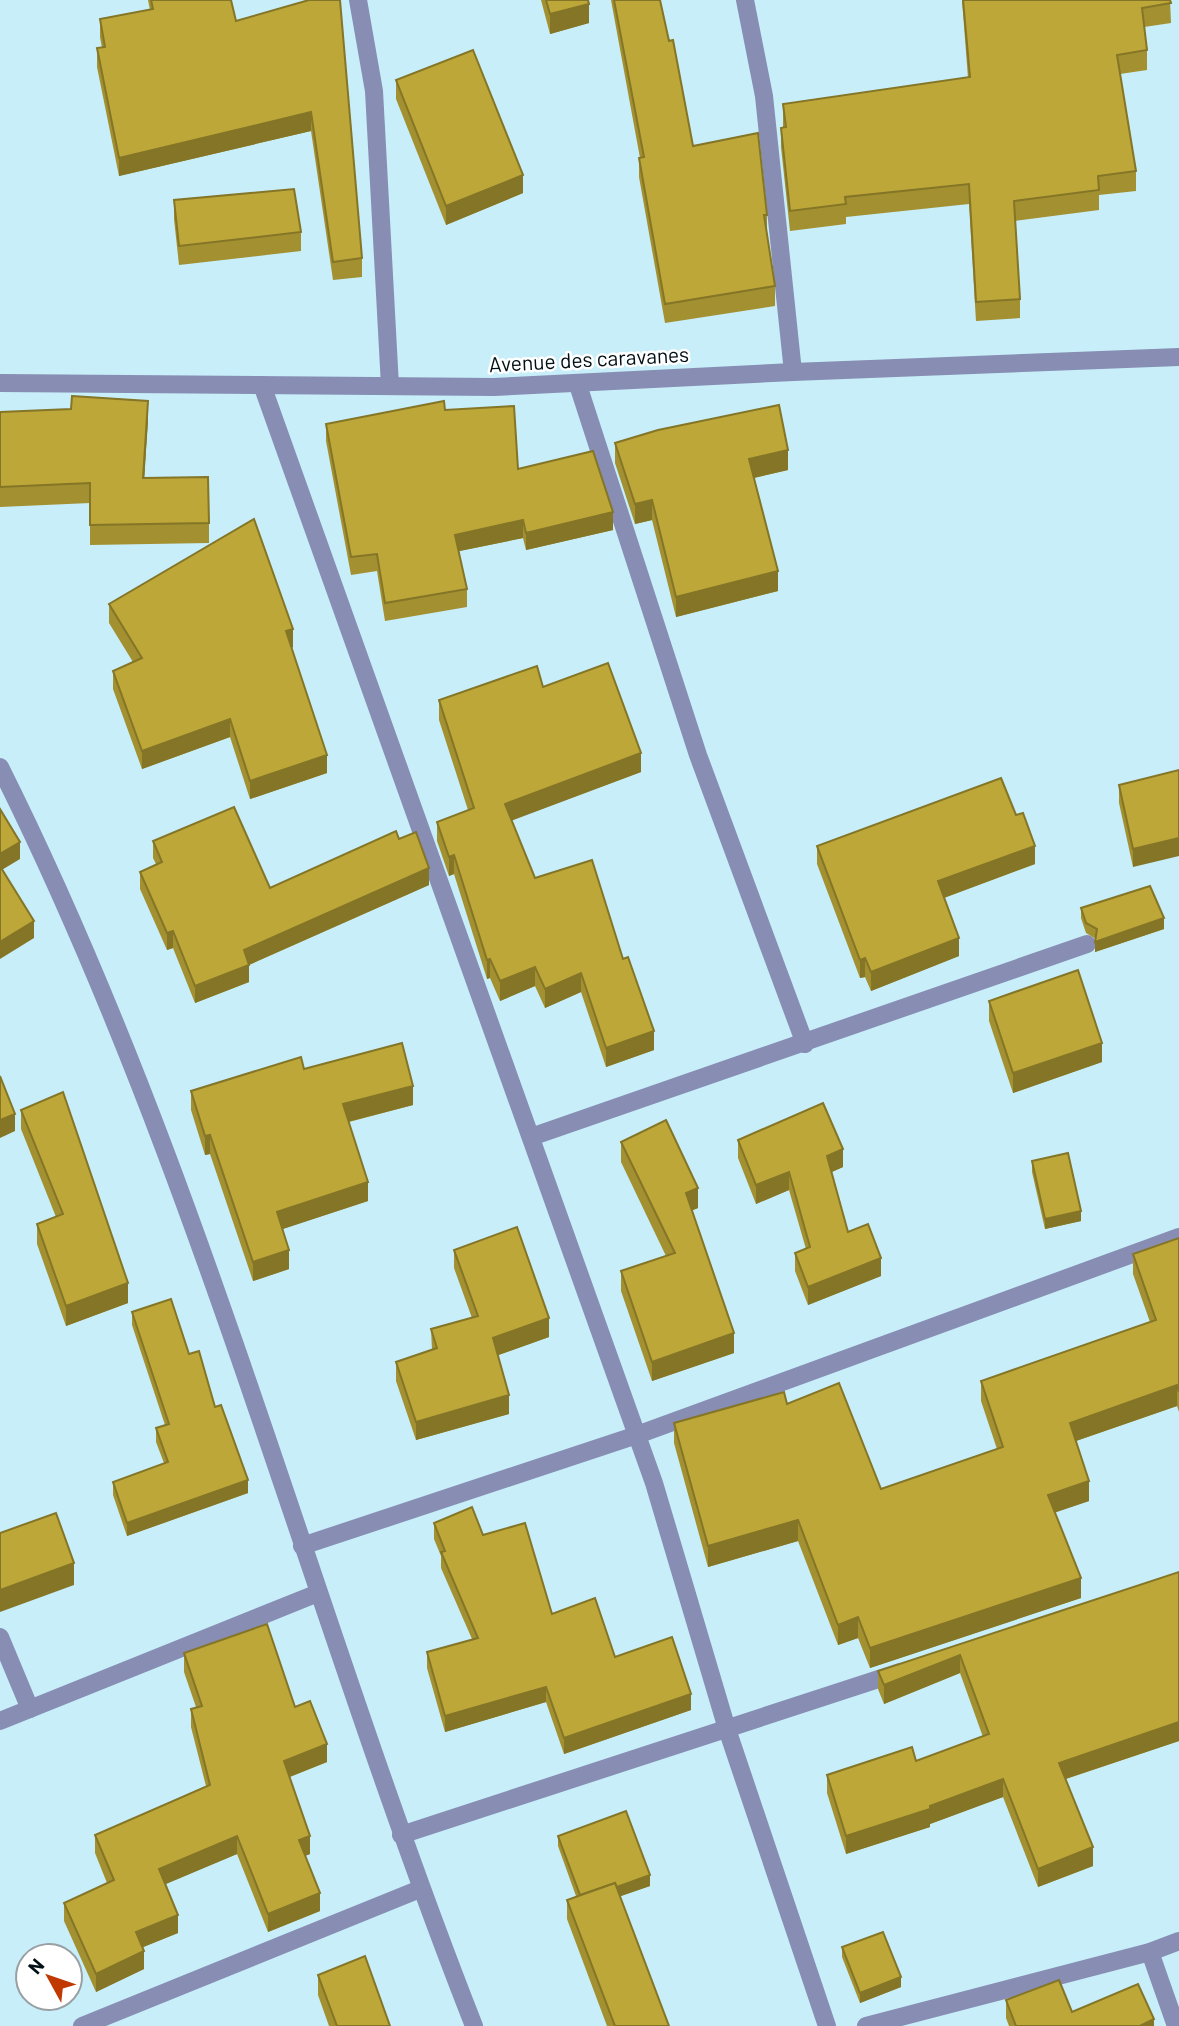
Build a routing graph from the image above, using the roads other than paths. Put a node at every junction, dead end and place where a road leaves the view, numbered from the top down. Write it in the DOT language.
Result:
graph roads {
  1 [pos="358,0"];
  2 [pos="745,0"];
  3 [pos="1179,357"];
  4 [pos="793,372"];
  5 [pos="0,383"];
  6 [pos="262,385"];
  7 [pos="578,385"];
  8 [pos="390,386"];
  9 [pos="0,767"];
  10 [pos="1087,944"];
  11 [pos="805,1044"];
  12 [pos="531,1137"];
  13 [pos="1179,1237"];
  14 [pos="637,1435"];
  15 [pos="302,1546"];
  16 [pos="318,1593"];
  17 [pos="0,1637"];
  18 [pos="920,1665"];
  19 [pos="30,1709"];
  20 [pos="0,1721"];
  21 [pos="727,1730"];
  22 [pos="401,1835"];
  23 [pos="420,1889"];
  24 [pos="1179,1941"];
  25 [pos="1150,1952"];
  26 [pos="82,2026"];
  27 [pos="474,2026"];
  28 [pos="827,2026"];
  29 [pos="866,2026"];
  30 [pos="1176,2026"];
  1 -- 8 [label="street"];
  2 -- 4 [label="street"];
  3 -- 4 [label="street, Avenue des caravanes"];
  4 -- 7 [label="street, Avenue des caravanes"];
  5 -- 6 [label="street, Avenue des caravanes"];
  6 -- 8 [label="street, Avenue des caravanes"];
  6 -- 12 [label="street"];
  7 -- 8 [label="street, Avenue des caravanes"];
  7 -- 11 [label="street"];
  9 -- 15 [label="street"];
  10 -- 11 [label="street"];
  11 -- 12 [label="street"];
  12 -- 14 [label="street"];
  13 -- 14 [label="street"];
  14 -- 15 [label="street"];
  14 -- 21 [label="street"];
  15 -- 16 [label="street"];
  16 -- 19 [label="street"];
  16 -- 22 [label="street"];
  17 -- 19 [label="street"];
  18 -- 21 [label="street"];
  19 -- 20 [label="street"];
  21 -- 22 [label="street"];
  21 -- 28 [label="street"];
  22 -- 23 [label="street"];
  23 -- 26 [label="street"];
  23 -- 27 [label="street"];
  24 -- 25 [label="street"];
  25 -- 29 [label="street"];
  25 -- 30 [label="street"];
}
